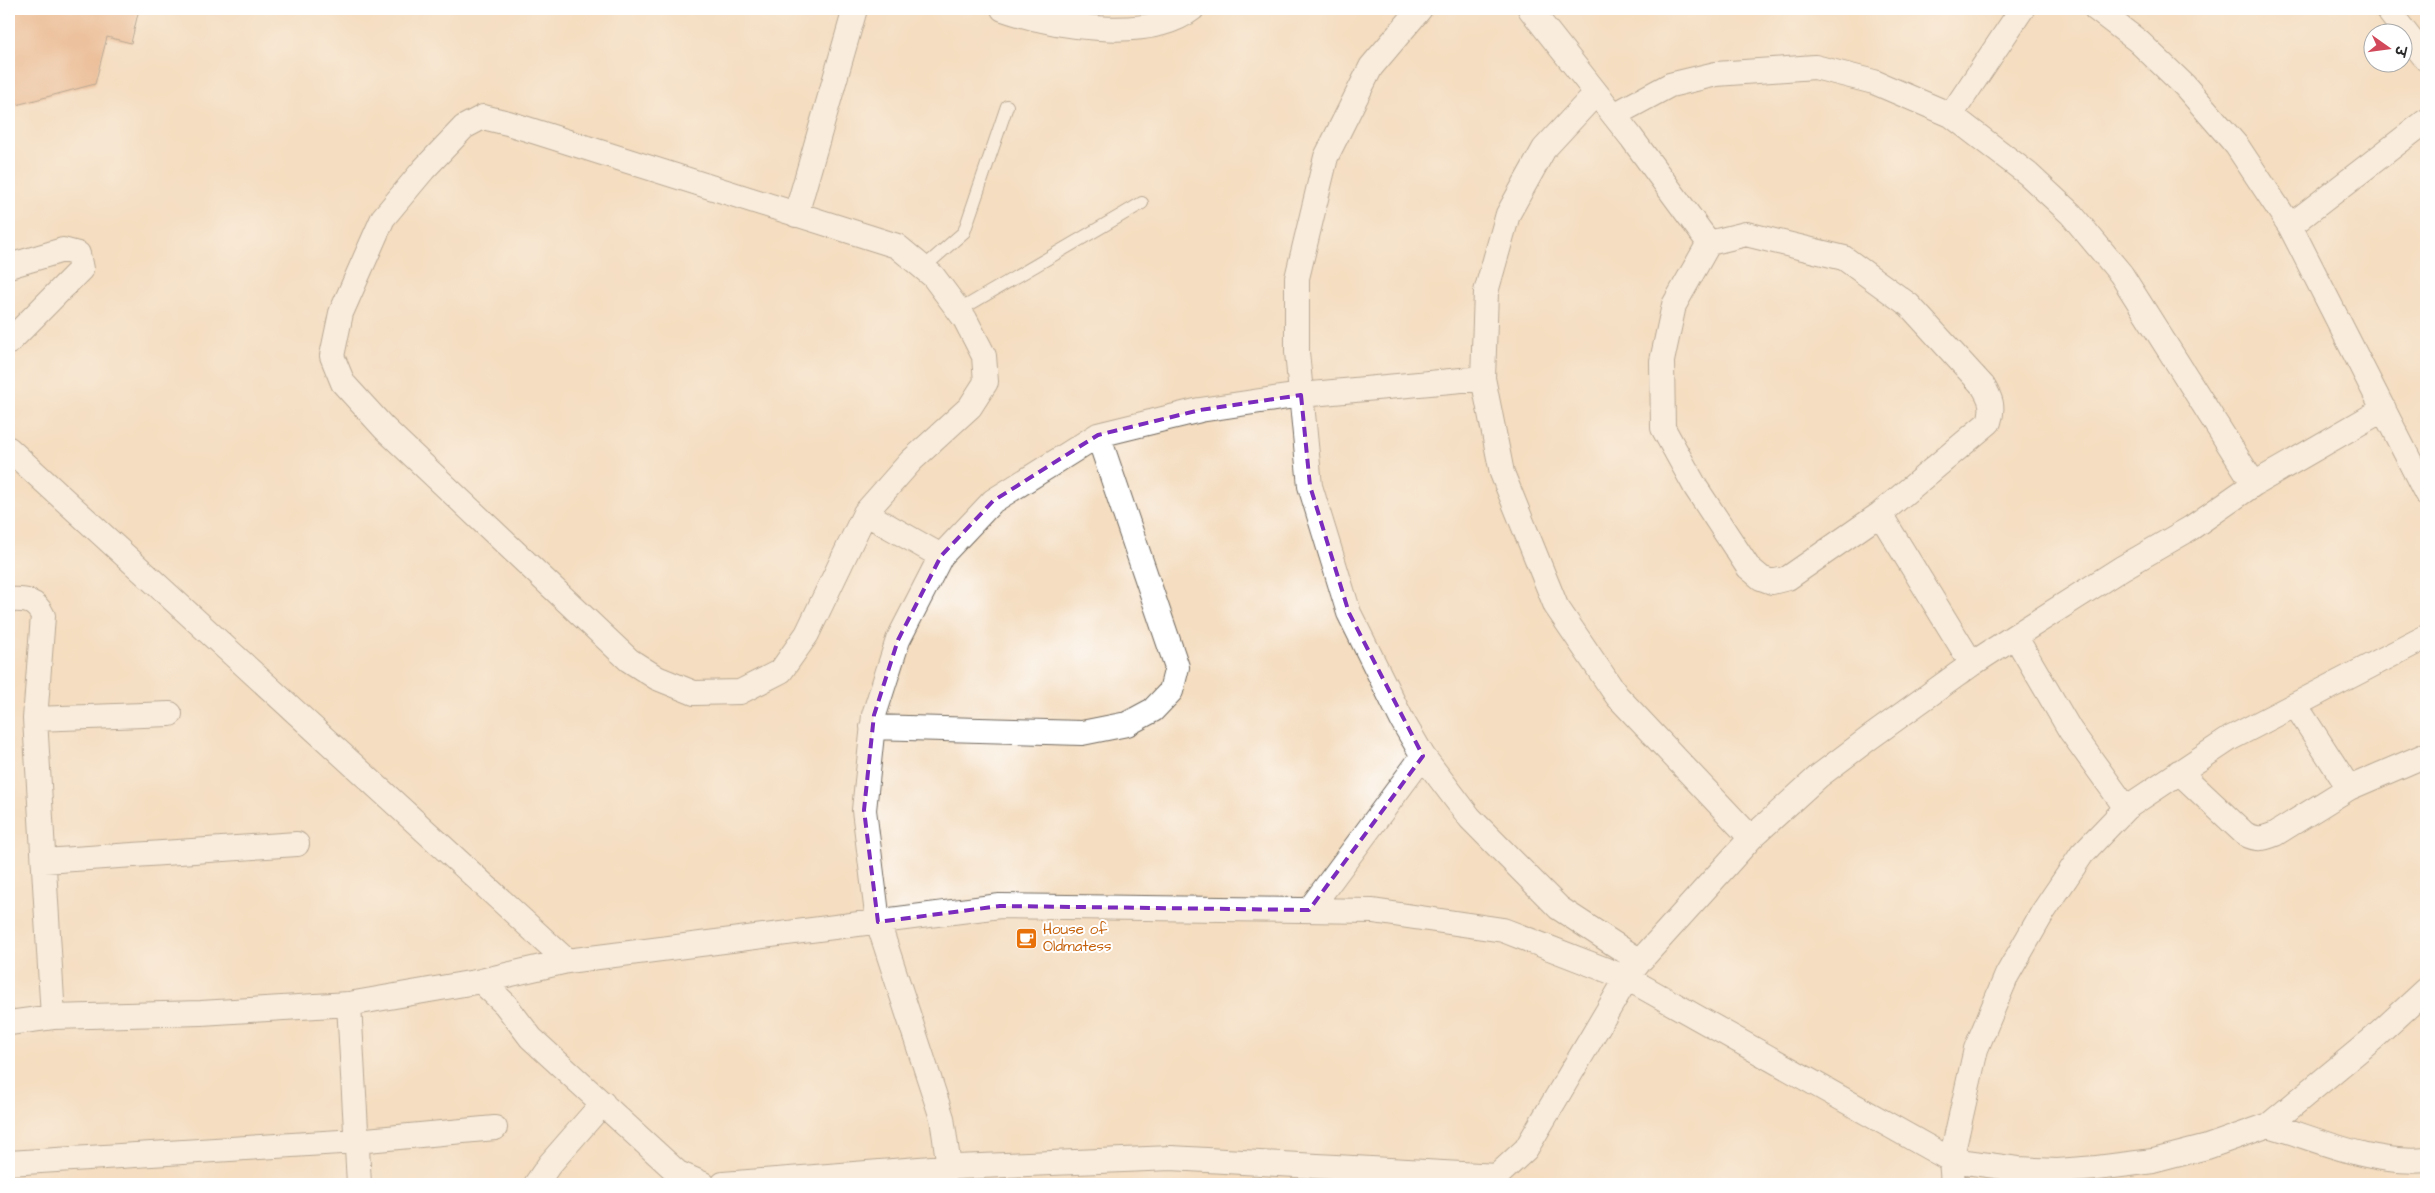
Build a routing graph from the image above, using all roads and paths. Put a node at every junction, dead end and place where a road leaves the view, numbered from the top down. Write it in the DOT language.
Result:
graph roads {
  1 [pos="855,9"];
  2 [pos="1003,9"];
  3 [pos="1192,9"];
  4 [pos="1420,9"];
  5 [pos="1530,9"];
  6 [pos="2022,9"];
  7 [pos="2096,9"];
  8 [pos="2388,9"];
  9 [pos="2426,59"];
  10 [pos="1596,93"];
  11 [pos="1006,106"];
  12 [pos="1951,115"];
  13 [pos="1614,116"];
  14 [pos="2426,121"];
  15 [pos="1142,203"];
  16 [pos="796,215"];
  17 [pos="2290,226"];
  18 [pos="1709,242"];
  19 [pos="9,266"];
  20 [pos="923,268"];
  21 [pos="958,311"];
  22 [pos="9,342"];
  23 [pos="1483,378"];
  24 [pos="1301,395"];
  25 [pos="2384,409"];
  26 [pos="1098,434"];
  27 [pos="9,449"];
  28 [pos="2254,484"];
  29 [pos="2426,493"];
  30 [pos="866,512"];
  31 [pos="1880,514"];
  32 [pos="941,556"];
  33 [pos="9,600"];
  34 [pos="2015,636"];
  35 [pos="2426,637"];
  36 [pos="1972,664"];
  37 [pos="2296,706"];
  38 [pos="170,714"];
  39 [pos="35,719"];
  40 [pos="872,727"];
  41 [pos="2426,755"];
  42 [pos="1424,756"];
  43 [pos="2179,772"];
  44 [pos="2349,788"];
  45 [pos="2126,808"];
  46 [pos="1751,838"];
  47 [pos="297,844"];
  48 [pos="44,861"];
  49 [pos="1309,910"];
  50 [pos="878,922"];
  51 [pos="567,961"];
  52 [pos="1634,970"];
  53 [pos="481,981"];
  54 [pos="2426,990"];
  55 [pos="349,1004"];
  56 [pos="53,1017"];
  57 [pos="9,1023"];
  58 [pos="603,1103"];
  59 [pos="2269,1126"];
  60 [pos="495,1128"];
  61 [pos="356,1141"];
  62 [pos="1951,1160"];
  63 [pos="2426,1160"];
  64 [pos="9,1162"];
  65 [pos="949,1168"];
  66 [pos="359,1184"];
  67 [pos="536,1184"];
  68 [pos="703,1184"];
  69 [pos="723,1184"];
  70 [pos="1953,1184"];
  1 -- 16 [label="street"];
  2 -- 3 [label="street"];
  4 -- 24 [label="street"];
  5 -- 10 [label="street"];
  6 -- 12 [label="street"];
  7 -- 17 [label="street"];
  8 -- 9 [label="street"];
  10 -- 13 [label="street"];
  10 -- 23 [label="street"];
  11 -- 20 [label="lane"];
  12 -- 13 [label="street"];
  12 -- 28 [label="street"];
  13 -- 18 [label="street"];
  14 -- 17 [label="street"];
  15 -- 21 [label="lane"];
  16 -- 20 [label="street"];
  16 -- 30 [label="street"];
  17 -- 25 [label="street"];
  18 -- 31 [label="street"];
  18 -- 31 [label="street"];
  19 -- 22 [label="street"];
  20 -- 21 [label="street"];
  21 -- 30 [label="street"];
  23 -- 24 [label="street"];
  23 -- 46 [label="street"];
  24 -- 26 [label="street"];
  24 -- 42 [label="street"];
  25 -- 28 [label="street"];
  25 -- 29 [label="street"];
  26 -- 32 [label="street"];
  26 -- 40 [label="street"];
  27 -- 51 [label="street"];
  28 -- 34 [label="street"];
  30 -- 32 [label="street"];
  31 -- 36 [label="street"];
  32 -- 40 [label="street"];
  33 -- 39 [label="street"];
  34 -- 36 [label="street"];
  34 -- 45 [label="street"];
  35 -- 37 [label="street"];
  36 -- 46 [label="street"];
  37 -- 43 [label="street"];
  37 -- 44 [label="street"];
  38 -- 39 [label="street"];
  39 -- 48 [label="street"];
  40 -- 50 [label="street"];
  41 -- 44 [label="street"];
  42 -- 49 [label="street"];
  42 -- 52 [label="street"];
  43 -- 44 [label="street"];
  43 -- 45 [label="street"];
  45 -- 62 [label="street"];
  46 -- 52 [label="street"];
  47 -- 48 [label="street"];
  48 -- 56 [label="street"];
  49 -- 50 [label="street"];
  49 -- 52 [label="street"];
  50 -- 51 [label="street"];
  50 -- 65 [label="street"];
  51 -- 53 [label="street"];
  52 -- 62 [label="street"];
  52 -- 65 [label="street"];
  53 -- 55 [label="street"];
  53 -- 58 [label="street"];
  54 -- 59 [label="street"];
  55 -- 56 [label="street"];
  55 -- 61 [label="street"];
  56 -- 57 [label="street"];
  58 -- 67 [label="street"];
  58 -- 68 [label="street"];
  59 -- 62 [label="street"];
  59 -- 63 [label="street"];
  60 -- 61 [label="street"];
  61 -- 64 [label="street"];
  61 -- 66 [label="street"];
  62 -- 70 [label="street"];
  65 -- 69 [label="street"];
}
